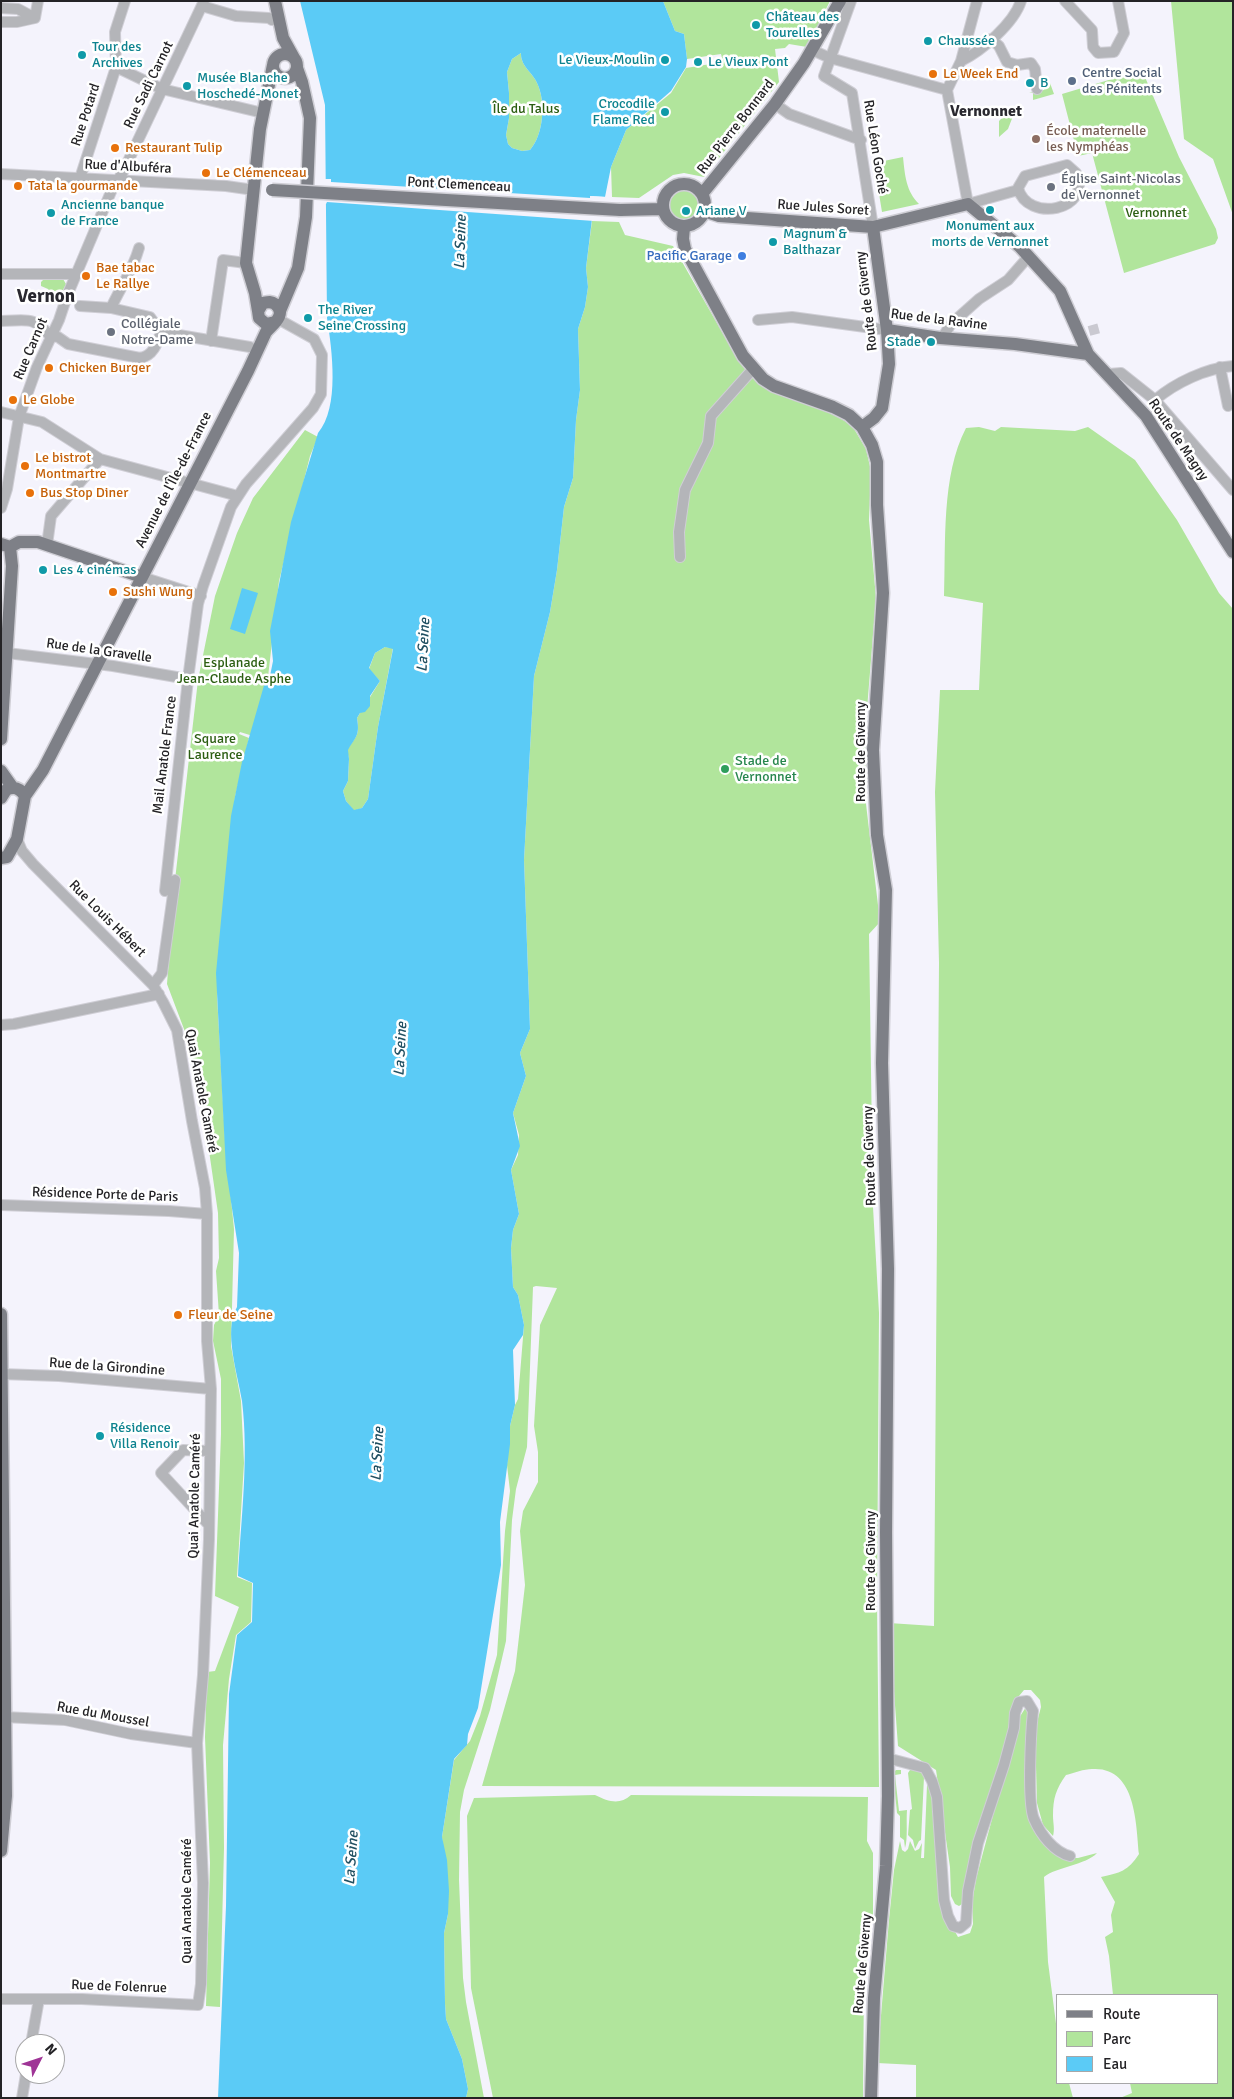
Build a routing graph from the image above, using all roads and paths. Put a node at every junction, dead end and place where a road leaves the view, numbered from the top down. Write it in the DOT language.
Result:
graph roads {
  1 [pos="38,1"];
  2 [pos="125,1"];
  3 [pos="267,1"];
  4 [pos="275,1"];
  5 [pos="840,1"];
  6 [pos="851,1"];
  7 [pos="978,1"];
  8 [pos="1021,1"];
  9 [pos="1066,1"];
  10 [pos="1118,1"];
  11 [pos="203,4"];
  12 [pos="1,8"];
  13 [pos="35,18"];
  14 [pos="272,20"];
  15 [pos="1,22"];
  16 [pos="992,39"];
  17 [pos="812,50"];
  18 [pos="830,58"];
  19 [pos="962,61"];
  20 [pos="116,68"];
  21 [pos="283,69"];
  22 [pos="162,89"];
  23 [pos="1037,89"];
  24 [pos="947,90"];
  25 [pos="775,104"];
  26 [pos="263,113"];
  27 [pos="861,140"];
  28 [pos="1,174"];
  29 [pos="80,178"];
  30 [pos="119,180"];
  31 [pos="254,190"];
  32 [pos="1018,190"];
  33 [pos="702,194"];
  34 [pos="968,204"];
  35 [pos="663,209"];
  36 [pos="704,211"];
  37 [pos="684,227"];
  38 [pos="873,227"];
  39 [pos="139,248"];
  40 [pos="1029,256"];
  41 [pos="246,263"];
  42 [pos="1,274"];
  43 [pos="77,274"];
  44 [pos="80,306"];
  45 [pos="111,308"];
  46 [pos="270,312"];
  47 [pos="1,320"];
  48 [pos="758,320"];
  49 [pos="888,330"];
  50 [pos="161,332"];
  51 [pos="50,336"];
  52 [pos="942,338"];
  53 [pos="211,341"];
  54 [pos="250,347"];
  55 [pos="1088,354"];
  56 [pos="1233,366"];
  57 [pos="1220,367"];
  58 [pos="753,369"];
  59 [pos="1109,374"];
  60 [pos="241,383"];
  61 [pos="1154,400"];
  62 [pos="1228,406"];
  63 [pos="1,412"];
  64 [pos="19,416"];
  65 [pos="862,427"];
  66 [pos="100,459"];
  67 [pos="190,483"];
  68 [pos="1233,490"];
  69 [pos="238,496"];
  70 [pos="1,508"];
  71 [pos="47,545"];
  72 [pos="6,546"];
  73 [pos="1233,552"];
  74 [pos="680,557"];
  75 [pos="142,577"];
  76 [pos="201,596"];
  77 [pos="7,653"];
  78 [pos="95,664"];
  79 [pos="188,679"];
  80 [pos="1,740"];
  81 [pos="1,771"];
  82 [pos="10,791"];
  83 [pos="17,839"];
  84 [pos="3,861"];
  85 [pos="33,864"];
  86 [pos="156,990"];
  87 [pos="1,1025"];
  88 [pos="1,1205"];
  89 [pos="208,1214"];
  90 [pos="1,1314"];
  91 [pos="2,1374"];
  92 [pos="211,1389"];
  93 [pos="209,1451"];
  94 [pos="209,1524"];
  95 [pos="3,1646"];
  96 [pos="3,1717"];
  97 [pos="197,1743"];
  98 [pos="887,1758"];
  99 [pos="1,1851"];
  100 [pos="1070,1856"];
  101 [pos="1,1999"];
  102 [pos="39,1999"];
  103 [pos="198,2005"];
  104 [pos="33,2034"];
  105 [pos="24,2084"];
  106 [pos="22,2098"];
  107 [pos="871,2098"];
  1 -- 13 [label="street"];
  2 -- 20 [label="street, Rue Potard"];
  3 -- 14 [label="main road"];
  4 -- 21 [label="main road"];
  5 -- 17 [label="main road, Rue Pierre Bonnard"];
  6 -- 18 [label="street"];
  7 -- 19 [label="street"];
  8 -- 16 [label="street"];
  9 -- 10 [label="street"];
  11 -- 14 [label="street"];
  11 -- 22 [label="street, Rue Sadi Carnot"];
  12 -- 13 [label="street"];
  13 -- 15 [label="street"];
  14 -- 21 [label="main road"];
  16 -- 19 [label="street"];
  16 -- 23 [label="street"];
  17 -- 18 [label="street"];
  17 -- 25 [label="main road, Rue Pierre Bonnard"];
  18 -- 24 [label="street"];
  18 -- 27 [label="street, Rue Léon Goché"];
  19 -- 24 [label="street"];
  20 -- 22 [label="street"];
  20 -- 29 [label="street, Rue Potard"];
  21 -- 26 [label="main road"];
  21 -- 46 [label="main road"];
  22 -- 26 [label="street"];
  22 -- 30 [label="street, Rue Sadi Carnot"];
  24 -- 34 [label="street"];
  25 -- 27 [label="street"];
  25 -- 33 [label="main road, Rue Pierre Bonnard"];
  26 -- 31 [label="main road"];
  27 -- 38 [label="street, Rue Léon Goché"];
  28 -- 29 [label="street, Rue d'Albuféra"];
  29 -- 30 [label="street, Rue d'Albuféra"];
  30 -- 31 [label="street, Rue d'Albuféra"];
  30 -- 43 [label="street, Rue Carnot"];
  31 -- 35 [label="main road, Pont Clemenceau, bridge"];
  31 -- 41 [label="main road"];
  32 -- 32 [label="street"];
  32 -- 34 [label="street"];
  33 -- 35 [label="main road"];
  33 -- 36 [label="main road"];
  34 -- 38 [label="main road, Rue Jules Soret"];
  34 -- 40 [label="main road, Route de Magny"];
  35 -- 37 [label="main road"];
  36 -- 37 [label="main road"];
  36 -- 38 [label="main road, Rue Jules Soret"];
  37 -- 58 [label="main road"];
  38 -- 49 [label="main road, Route de Giverny"];
  39 -- 45 [label="street"];
  40 -- 52 [label="street"];
  40 -- 55 [label="main road, Route de Magny"];
  41 -- 46 [label="main road"];
  41 -- 53 [label="street"];
  42 -- 43 [label="street"];
  43 -- 51 [label="street, Rue Carnot"];
  44 -- 45 [label="street"];
  45 -- 50 [label="street"];
  46 -- 54 [label="main road, Avenue de l'Île-de-France"];
  46 -- 60 [label="main road, Avenue de l'Île-de-France"];
  46 -- 69 [label="street, Mail Anatole France"];
  47 -- 51 [label="street"];
  48 -- 49 [label="street, Rue de la Ravine"];
  49 -- 52 [label="main road, Rue de la Ravine"];
  49 -- 65 [label="main road, Route de Giverny"];
  50 -- 51 [label="street"];
  50 -- 53 [label="street"];
  51 -- 64 [label="street, Rue Carnot"];
  52 -- 55 [label="main road, Rue de la Ravine"];
  53 -- 54 [label="street"];
  54 -- 60 [label="main road, Avenue de l'Île-de-France"];
  55 -- 59 [label="main road, Route de Magny"];
  56 -- 57 [label="street"];
  57 -- 61 [label="street"];
  57 -- 62 [label="street"];
  58 -- 65 [label="main road"];
  58 -- 74 [label="street"];
  59 -- 61 [label="street"];
  59 -- 73 [label="main road, Route de Magny"];
  60 -- 67 [label="main road, Avenue de l'Île-de-France"];
  61 -- 68 [label="street"];
  63 -- 64 [label="street"];
  64 -- 66 [label="street"];
  64 -- 70 [label="street, Rue Carnot"];
  65 -- 98 [label="main road, Route de Giverny"];
  66 -- 67 [label="street"];
  66 -- 71 [label="street"];
  67 -- 69 [label="street"];
  67 -- 75 [label="main road, Avenue de l'Île-de-France"];
  69 -- 76 [label="street, Mail Anatole France"];
  71 -- 72 [label="main road"];
  71 -- 75 [label="main road"];
  72 -- 77 [label="main road"];
  75 -- 76 [label="street"];
  75 -- 78 [label="main road, Avenue de l'Île-de-France"];
  76 -- 79 [label="street, Mail Anatole France"];
  77 -- 78 [label="street, Rue de la Gravelle"];
  77 -- 80 [label="main road"];
  78 -- 79 [label="street, Rue de la Gravelle"];
  78 -- 82 [label="main road, Avenue de l'Île-de-France"];
  79 -- 86 [label="street, Mail Anatole France"];
  81 -- 82 [label="main road"];
  82 -- 83 [label="main road, Avenue de l'Île-de-France"];
  83 -- 84 [label="main road, Avenue de l'Île-de-France"];
  83 -- 85 [label="street, Rue Louis Hébert"];
  84 -- 85 [label="street, Rue Louis Hébert"];
  85 -- 86 [label="street, Rue Louis Hébert"];
  86 -- 87 [label="street"];
  86 -- 89 [label="street, Quai Anatole Caméré"];
  88 -- 89 [label="street, Résidence Porte de Paris"];
  89 -- 92 [label="street, Quai Anatole Caméré"];
  90 -- 91 [label="main road"];
  91 -- 92 [label="street, Rue de la Girondine"];
  91 -- 95 [label="main road"];
  92 -- 93 [label="street, Quai Anatole Caméré"];
  93 -- 94 [label="street, Quai Anatole Caméré"];
  93 -- 94 [label="street"];
  94 -- 97 [label="street, Quai Anatole Caméré"];
  95 -- 96 [label="main road"];
  96 -- 97 [label="street, Rue du Moussel"];
  96 -- 99 [label="main road"];
  97 -- 103 [label="street, Quai Anatole Caméré"];
  98 -- 100 [label="street"];
  98 -- 107 [label="main road, Route de Giverny"];
  101 -- 102 [label="street, Rue de Folenrue"];
  102 -- 103 [label="street, Rue de Folenrue"];
  102 -- 104 [label="street"];
  105 -- 106 [label="street"];
}
